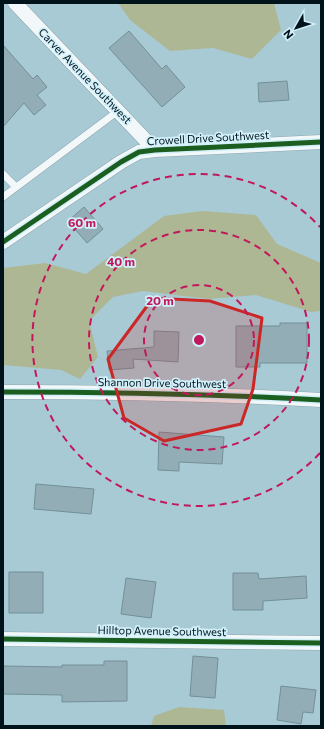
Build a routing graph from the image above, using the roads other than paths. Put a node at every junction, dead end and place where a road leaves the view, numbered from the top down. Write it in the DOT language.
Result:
graph roads {
  1 [pos="15,3"];
  2 [pos="118,111"];
  3 [pos="321,142"];
  4 [pos="155,150"];
  5 [pos="3,174"];
  6 [pos="16,187"];
  7 [pos="3,197"];
  8 [pos="3,242"];
  9 [pos="3,392"];
  10 [pos="321,400"];
  11 [pos="3,640"];
  12 [pos="321,643"];
  1 -- 2 [label="street, Carver Avenue Southwest"];
  2 -- 4 [label="street, Carver Avenue Southwest"];
  2 -- 6 [label="lane"];
  3 -- 4 [label="street, Crowell Drive Southwest"];
  4 -- 8 [label="street, Crowell Drive Southwest"];
  5 -- 6 [label="lane"];
  6 -- 7 [label="lane"];
  9 -- 10 [label="street, Shannon Drive Southwest"];
  11 -- 12 [label="street, Hilltop Avenue Southwest"];
}
